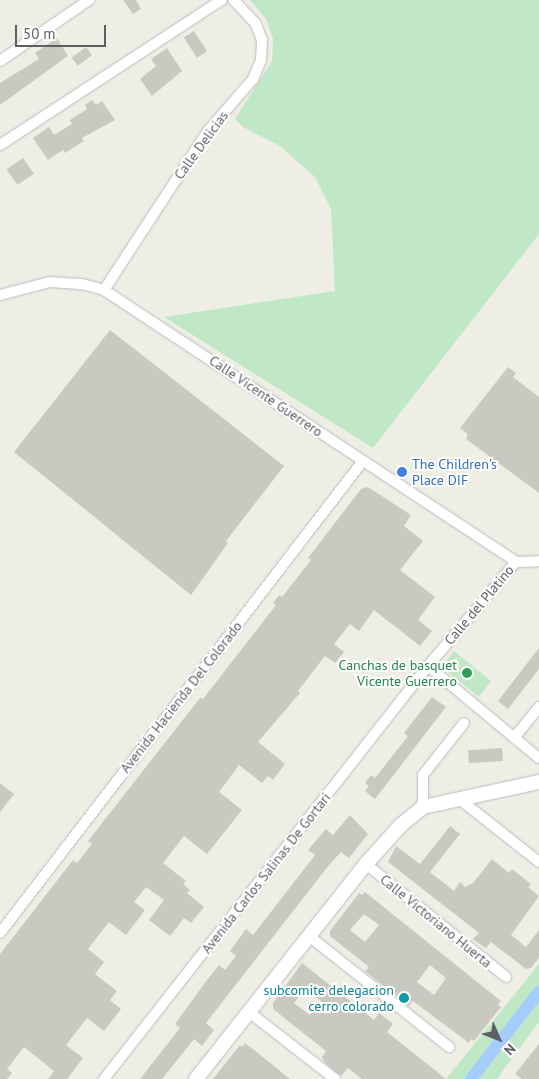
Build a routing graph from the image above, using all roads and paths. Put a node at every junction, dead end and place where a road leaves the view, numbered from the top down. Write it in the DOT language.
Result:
graph roads {
  1 [pos="89,0"];
  2 [pos="222,0"];
  3 [pos="234,0"];
  4 [pos="0,61"];
  5 [pos="0,145"];
  6 [pos="104,290"];
  7 [pos="0,296"];
  8 [pos="363,461"];
  9 [pos="539,560"];
  10 [pos="516,562"];
  11 [pos="428,666"];
  12 [pos="539,707"];
  13 [pos="464,723"];
  14 [pos="514,738"];
  15 [pos="539,758"];
  16 [pos="539,782"];
  17 [pos="458,798"];
  18 [pos="423,807"];
  19 [pos="539,862"];
  20 [pos="366,864"];
  21 [pos="0,933"];
  22 [pos="308,936"];
  23 [pos="506,977"];
  24 [pos="249,1012"];
  25 [pos="450,1047"];
  26 [pos="104,1079"];
  27 [pos="196,1079"];
  28 [pos="335,1079"];
  1 -- 4 [label="street"];
  2 -- 5 [label="street"];
  3 -- 6 [label="street, Calle Delicias"];
  6 -- 7 [label="street, Calle Vicente Guerrero"];
  6 -- 8 [label="street, Calle Vicente Guerrero"];
  8 -- 10 [label="street, Calle Vicente Guerrero"];
  8 -- 21 [label="street, Avenida Hacienda Del Colorado"];
  9 -- 10 [label="street, Calle del Platino"];
  10 -- 11 [label="street, Calle del Platino"];
  11 -- 14 [label="street"];
  11 -- 26 [label="street, Avenida Carlos Salinas De Gortari"];
  12 -- 14 [label="street"];
  13 -- 18 [label="street"];
  14 -- 15 [label="street"];
  16 -- 17 [label="street"];
  17 -- 18 [label="street"];
  17 -- 19 [label="street"];
  18 -- 20 [label="street"];
  20 -- 22 [label="street"];
  20 -- 23 [label="street, Calle Victoriano Huerta"];
  22 -- 24 [label="street"];
  22 -- 25 [label="street"];
  24 -- 27 [label="street"];
  24 -- 28 [label="street"];
}
